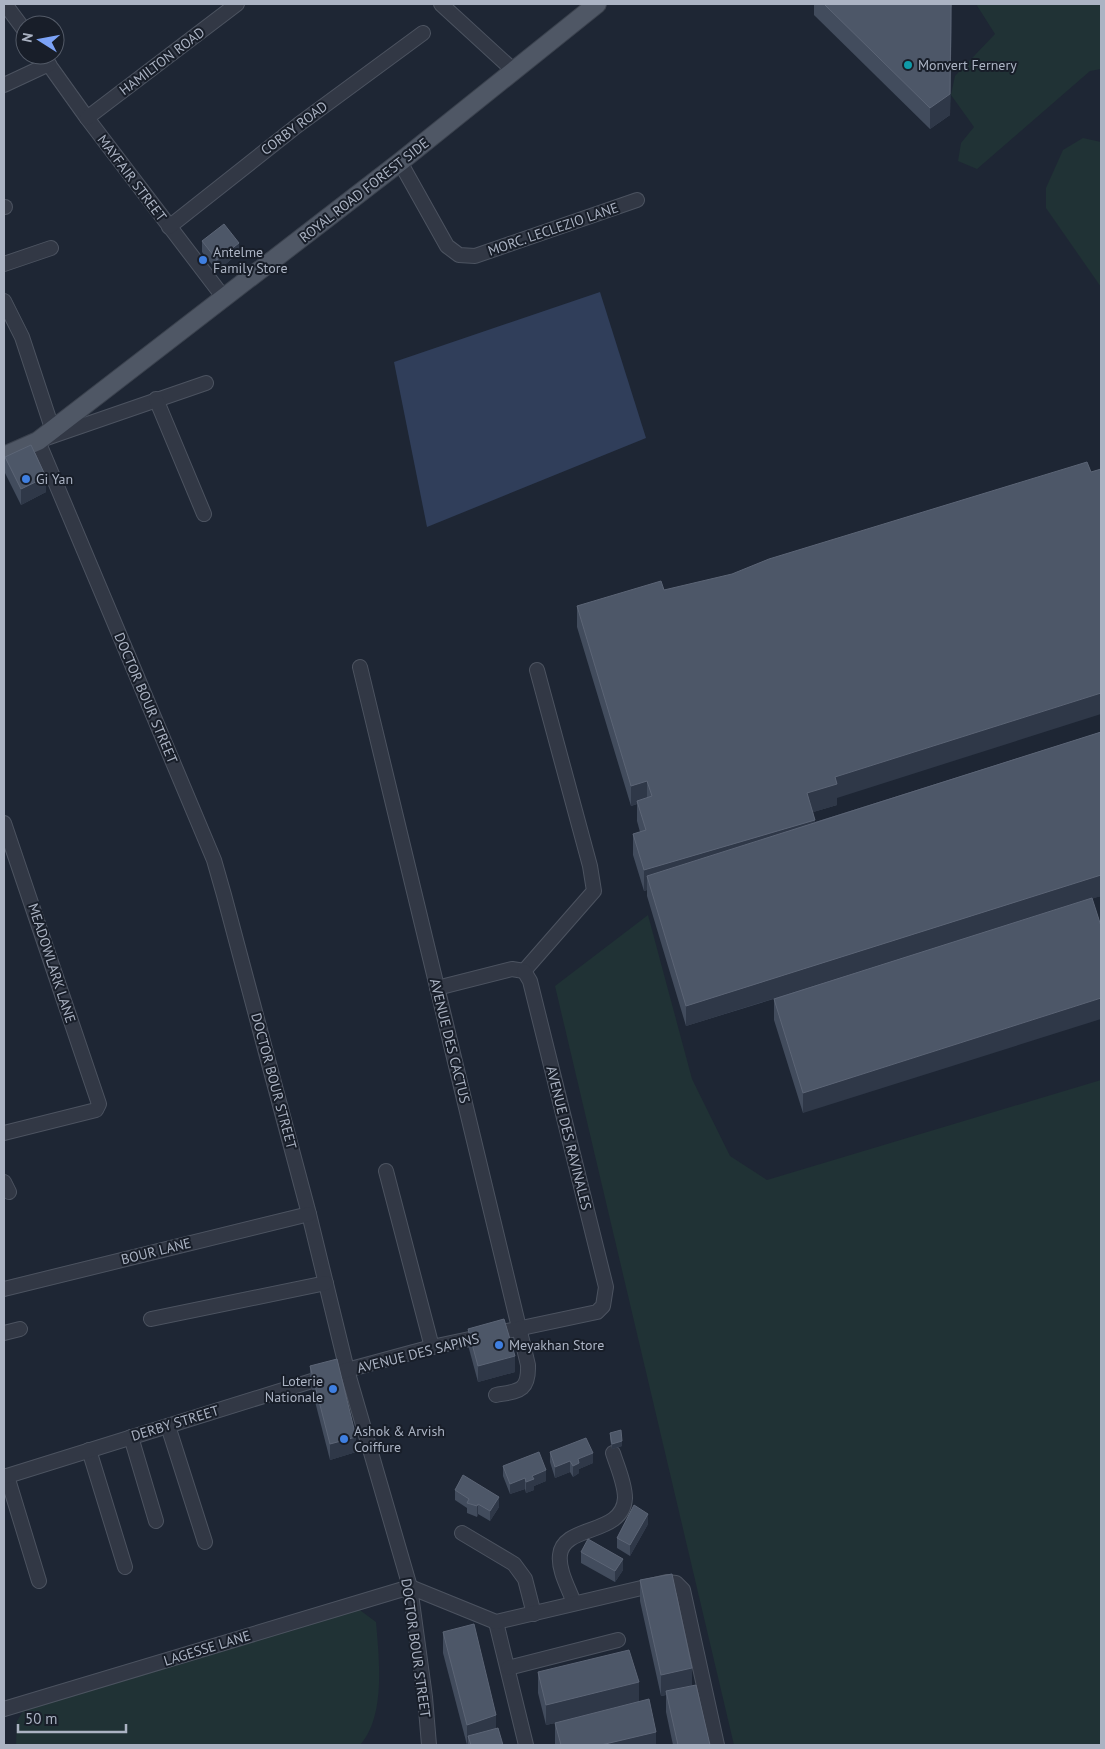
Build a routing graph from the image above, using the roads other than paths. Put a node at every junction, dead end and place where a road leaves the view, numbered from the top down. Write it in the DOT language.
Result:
graph roads {
  1 [pos="5,4"];
  2 [pos="237,4"];
  3 [pos="441,4"];
  4 [pos="597,4"];
  5 [pos="15,18"];
  6 [pos="423,33"];
  7 [pos="36,65"];
  8 [pos="50,65"];
  9 [pos="513,70"];
  10 [pos="4,85"];
  11 [pos="87,118"];
  12 [pos="400,162"];
  13 [pos="637,200"];
  14 [pos="169,227"];
  15 [pos="51,248"];
  16 [pos="4,264"];
  17 [pos="224,298"];
  18 [pos="4,301"];
  19 [pos="206,383"];
  20 [pos="156,399"];
  21 [pos="52,428"];
  22 [pos="38,441"];
  23 [pos="4,456"];
  24 [pos="204,514"];
  25 [pos="360,667"];
  26 [pos="537,670"];
  27 [pos="4,823"];
  28 [pos="524,971"];
  29 [pos="437,988"];
  30 [pos="4,1133"];
  31 [pos="386,1171"];
  32 [pos="309,1214"];
  33 [pos="326,1283"];
  34 [pos="4,1289"];
  35 [pos="603,1306"];
  36 [pos="151,1318"];
  37 [pos="20,1328"];
  38 [pos="520,1330"];
  39 [pos="4,1333"];
  40 [pos="432,1347"];
  41 [pos="347,1370"];
  42 [pos="496,1394"];
  43 [pos="168,1426"];
  44 [pos="131,1437"];
  45 [pos="90,1450"];
  46 [pos="613,1453"];
  47 [pos="5,1476"];
  48 [pos="156,1522"];
  49 [pos="462,1533"];
  50 [pos="206,1542"];
  51 [pos="124,1567"];
  52 [pos="39,1581"];
  53 [pos="410,1587"];
  54 [pos="574,1603"];
  55 [pos="534,1614"];
  56 [pos="496,1622"];
  57 [pos="618,1640"];
  58 [pos="508,1668"];
  59 [pos="4,1708"];
  60 [pos="428,1745"];
  61 [pos="526,1745"];
  62 [pos="717,1745"];
  1 -- 5 [label="street"];
  2 -- 11 [label="street, HAMILTON ROAD"];
  3 -- 9 [label="street"];
  4 -- 9 [label="main road, ROYAL ROAD FOREST SIDE"];
  6 -- 14 [label="street, CORBY ROAD"];
  7 -- 10 [label="street"];
  8 -- 11 [label="street, MAYFAIR STREET"];
  9 -- 12 [label="main road, ROYAL ROAD FOREST SIDE"];
  11 -- 14 [label="street, MAYFAIR STREET"];
  12 -- 13 [label="street, MORC. LECLEZIO LANE"];
  12 -- 17 [label="main road, ROYAL ROAD FOREST SIDE"];
  14 -- 17 [label="street, MAYFAIR STREET"];
  15 -- 16 [label="street"];
  17 -- 21 [label="main road, ROYAL ROAD FOREST SIDE"];
  18 -- 21 [label="street"];
  19 -- 20 [label="street"];
  20 -- 22 [label="street"];
  20 -- 24 [label="street"];
  21 -- 22 [label="main road, ROYAL ROAD FOREST SIDE"];
  22 -- 23 [label="main road, ROYAL ROAD FOREST SIDE"];
  22 -- 32 [label="street, DOCTOR BOUR STREET"];
  25 -- 29 [label="street, AVENUE DES CACTUS"];
  26 -- 28 [label="street"];
  27 -- 30 [label="street, MEADOWLARK LANE"];
  28 -- 29 [label="street"];
  28 -- 35 [label="street, AVENUE DES RAVINALES"];
  29 -- 38 [label="street, AVENUE DES CACTUS"];
  31 -- 40 [label="street"];
  32 -- 33 [label="street, DOCTOR BOUR STREET"];
  32 -- 34 [label="street, BOUR LANE"];
  33 -- 36 [label="street"];
  33 -- 41 [label="street, DOCTOR BOUR STREET"];
  35 -- 38 [label="street, AVENUE DES SAPINS"];
  37 -- 39 [label="street"];
  38 -- 40 [label="street, AVENUE DES SAPINS"];
  38 -- 42 [label="street, AVENUE DES CACTUS"];
  40 -- 41 [label="street, AVENUE DES SAPINS"];
  41 -- 43 [label="street, DERBY STREET"];
  41 -- 53 [label="street, DOCTOR BOUR STREET"];
  43 -- 44 [label="street, DERBY STREET"];
  43 -- 50 [label="street"];
  44 -- 45 [label="street, DERBY STREET"];
  44 -- 48 [label="street"];
  45 -- 47 [label="street, DERBY STREET"];
  45 -- 51 [label="street"];
  46 -- 54 [label="street"];
  47 -- 52 [label="street"];
  49 -- 55 [label="street"];
  53 -- 56 [label="street"];
  53 -- 59 [label="street, LAGESSE LANE"];
  53 -- 60 [label="street, DOCTOR BOUR STREET"];
  54 -- 55 [label="street"];
  54 -- 62 [label="street"];
  55 -- 56 [label="street"];
  56 -- 58 [label="street"];
  57 -- 58 [label="street"];
  58 -- 61 [label="street"];
}
